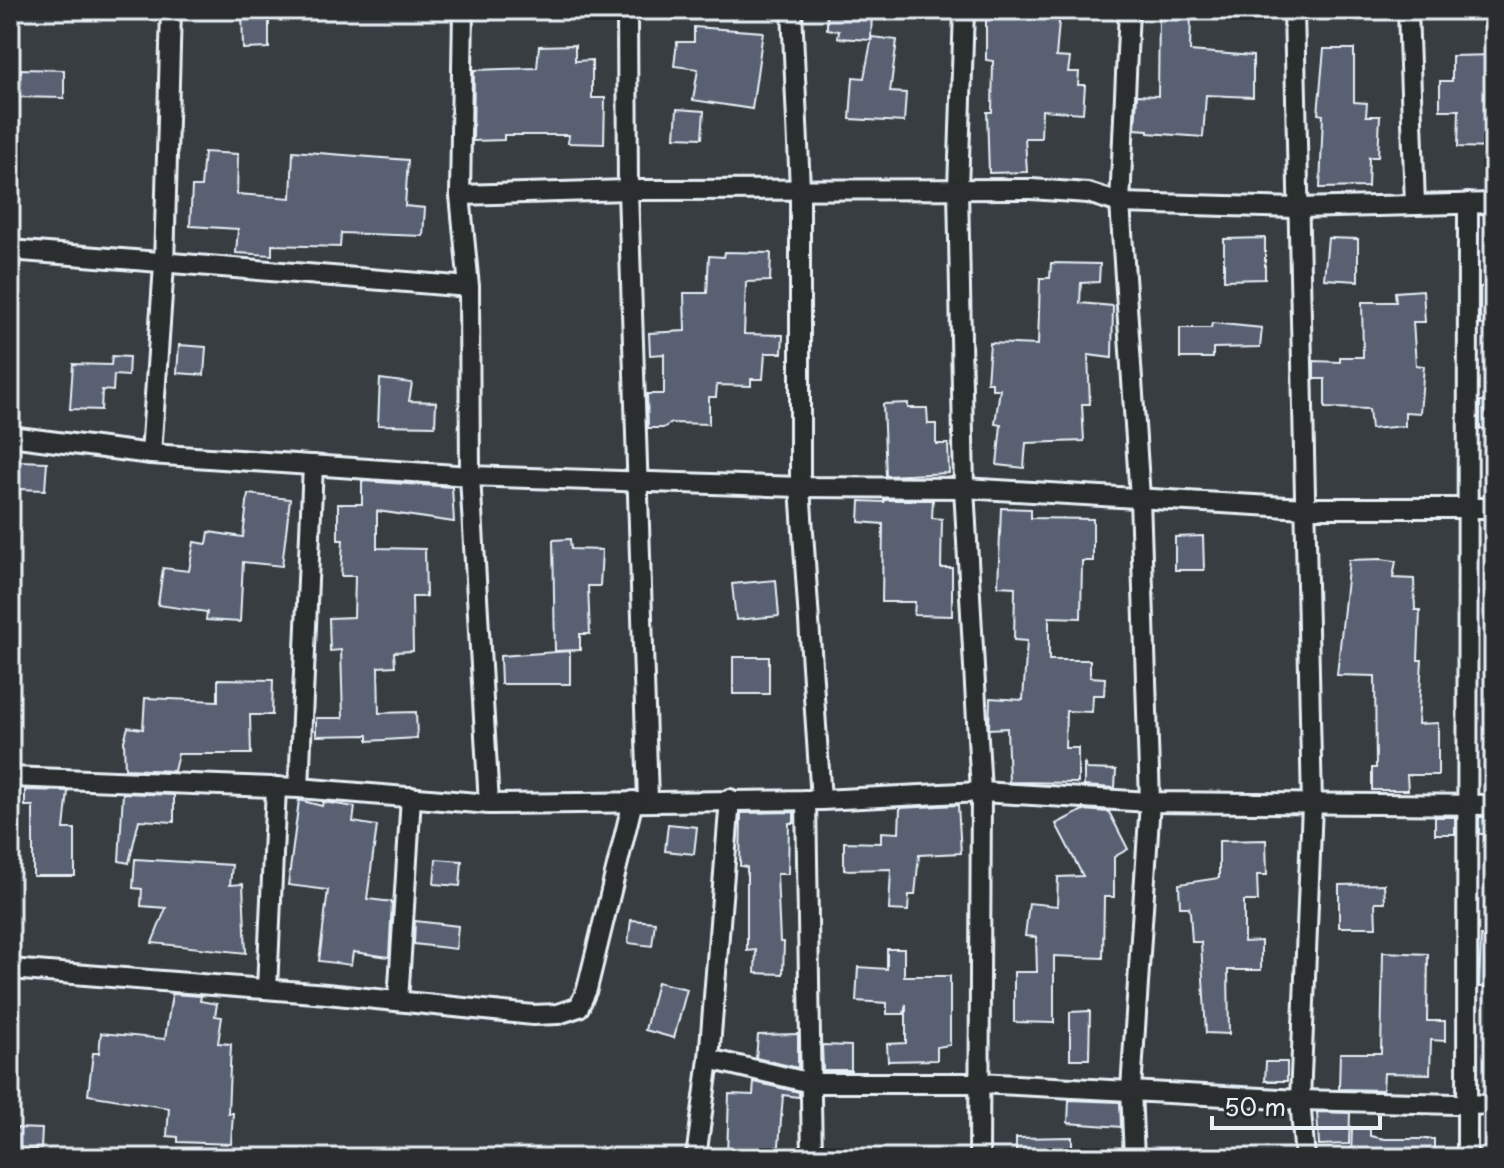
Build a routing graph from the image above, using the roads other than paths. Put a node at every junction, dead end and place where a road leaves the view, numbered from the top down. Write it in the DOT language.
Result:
graph roads {
  1 [pos="171,10"];
  2 [pos="463,10"];
  3 [pos="627,10"];
  4 [pos="792,10"];
  5 [pos="964,10"];
  6 [pos="1129,10"];
  7 [pos="1294,10"];
  8 [pos="1408,10"];
  9 [pos="800,189"];
  10 [pos="958,189"];
  11 [pos="628,190"];
  12 [pos="460,195"];
  13 [pos="1120,203"];
  14 [pos="1468,203"];
  15 [pos="1494,203"];
  16 [pos="1415,204"];
  17 [pos="1298,208"];
  18 [pos="10,250"];
  19 [pos="164,265"];
  20 [pos="469,287"];
  21 [pos="10,436"];
  22 [pos="151,454"];
  23 [pos="313,465"];
  24 [pos="470,476"];
  25 [pos="638,482"];
  26 [pos="800,487"];
  27 [pos="964,488"];
  28 [pos="1140,498"];
  29 [pos="1305,508"];
  30 [pos="1468,508"];
  31 [pos="1494,508"];
  32 [pos="10,777"];
  33 [pos="276,787"];
  34 [pos="299,788"];
  35 [pos="981,792"];
  36 [pos="411,797"];
  37 [pos="730,799"];
  38 [pos="640,800"];
  39 [pos="814,800"];
  40 [pos="1150,802"];
  41 [pos="489,804"];
  42 [pos="1312,805"];
  43 [pos="1494,805"];
  44 [pos="1469,806"];
  45 [pos="10,969"];
  46 [pos="267,989"];
  47 [pos="398,1001"];
  48 [pos="709,1059"];
  49 [pos="811,1083"];
  50 [pos="978,1083"];
  51 [pos="1131,1089"];
  52 [pos="1300,1100"];
  53 [pos="1468,1103"];
  54 [pos="1494,1105"];
  55 [pos="696,1158"];
  56 [pos="812,1158"];
  57 [pos="979,1158"];
  58 [pos="1134,1158"];
  59 [pos="1305,1158"];
  60 [pos="1467,1158"];
  1 -- 19 [label="street"];
  2 -- 12 [label="street"];
  3 -- 11 [label="street"];
  4 -- 9 [label="street"];
  5 -- 10 [label="street"];
  6 -- 13 [label="street"];
  7 -- 17 [label="street"];
  8 -- 16 [label="street"];
  9 -- 10 [label="street"];
  9 -- 11 [label="street"];
  9 -- 26 [label="street"];
  10 -- 13 [label="street"];
  10 -- 27 [label="street"];
  11 -- 12 [label="street"];
  11 -- 25 [label="street"];
  12 -- 20 [label="street"];
  13 -- 17 [label="street"];
  13 -- 28 [label="street"];
  14 -- 15 [label="street"];
  14 -- 16 [label="street"];
  14 -- 30 [label="street"];
  16 -- 17 [label="street"];
  17 -- 29 [label="street"];
  18 -- 19 [label="street"];
  19 -- 20 [label="street"];
  19 -- 22 [label="street"];
  20 -- 24 [label="street"];
  21 -- 22 [label="street"];
  22 -- 23 [label="street"];
  23 -- 24 [label="street"];
  23 -- 34 [label="street"];
  24 -- 25 [label="street"];
  24 -- 41 [label="street"];
  25 -- 26 [label="street"];
  25 -- 38 [label="street"];
  26 -- 27 [label="street"];
  26 -- 39 [label="street"];
  27 -- 28 [label="street"];
  27 -- 35 [label="street"];
  28 -- 29 [label="street"];
  28 -- 40 [label="street"];
  29 -- 30 [label="street"];
  29 -- 42 [label="street"];
  30 -- 31 [label="street"];
  30 -- 44 [label="street"];
  32 -- 33 [label="street"];
  33 -- 34 [label="street"];
  33 -- 46 [label="street"];
  34 -- 36 [label="street"];
  35 -- 39 [label="street"];
  35 -- 40 [label="street"];
  35 -- 50 [label="street"];
  36 -- 41 [label="street"];
  36 -- 47 [label="street"];
  37 -- 38 [label="street"];
  37 -- 39 [label="street"];
  37 -- 48 [label="street"];
  38 -- 41 [label="street"];
  38 -- 47 [label="street"];
  39 -- 49 [label="street"];
  40 -- 42 [label="street"];
  40 -- 51 [label="street"];
  42 -- 44 [label="street"];
  42 -- 52 [label="street"];
  43 -- 44 [label="street"];
  44 -- 53 [label="street"];
  45 -- 46 [label="street"];
  46 -- 47 [label="street"];
  48 -- 49 [label="street"];
  48 -- 55 [label="street"];
  49 -- 50 [label="street"];
  49 -- 56 [label="street"];
  50 -- 51 [label="street"];
  50 -- 57 [label="street"];
  51 -- 52 [label="street"];
  51 -- 58 [label="street"];
  52 -- 53 [label="street"];
  52 -- 59 [label="street"];
  53 -- 54 [label="street"];
  53 -- 60 [label="street"];
}
